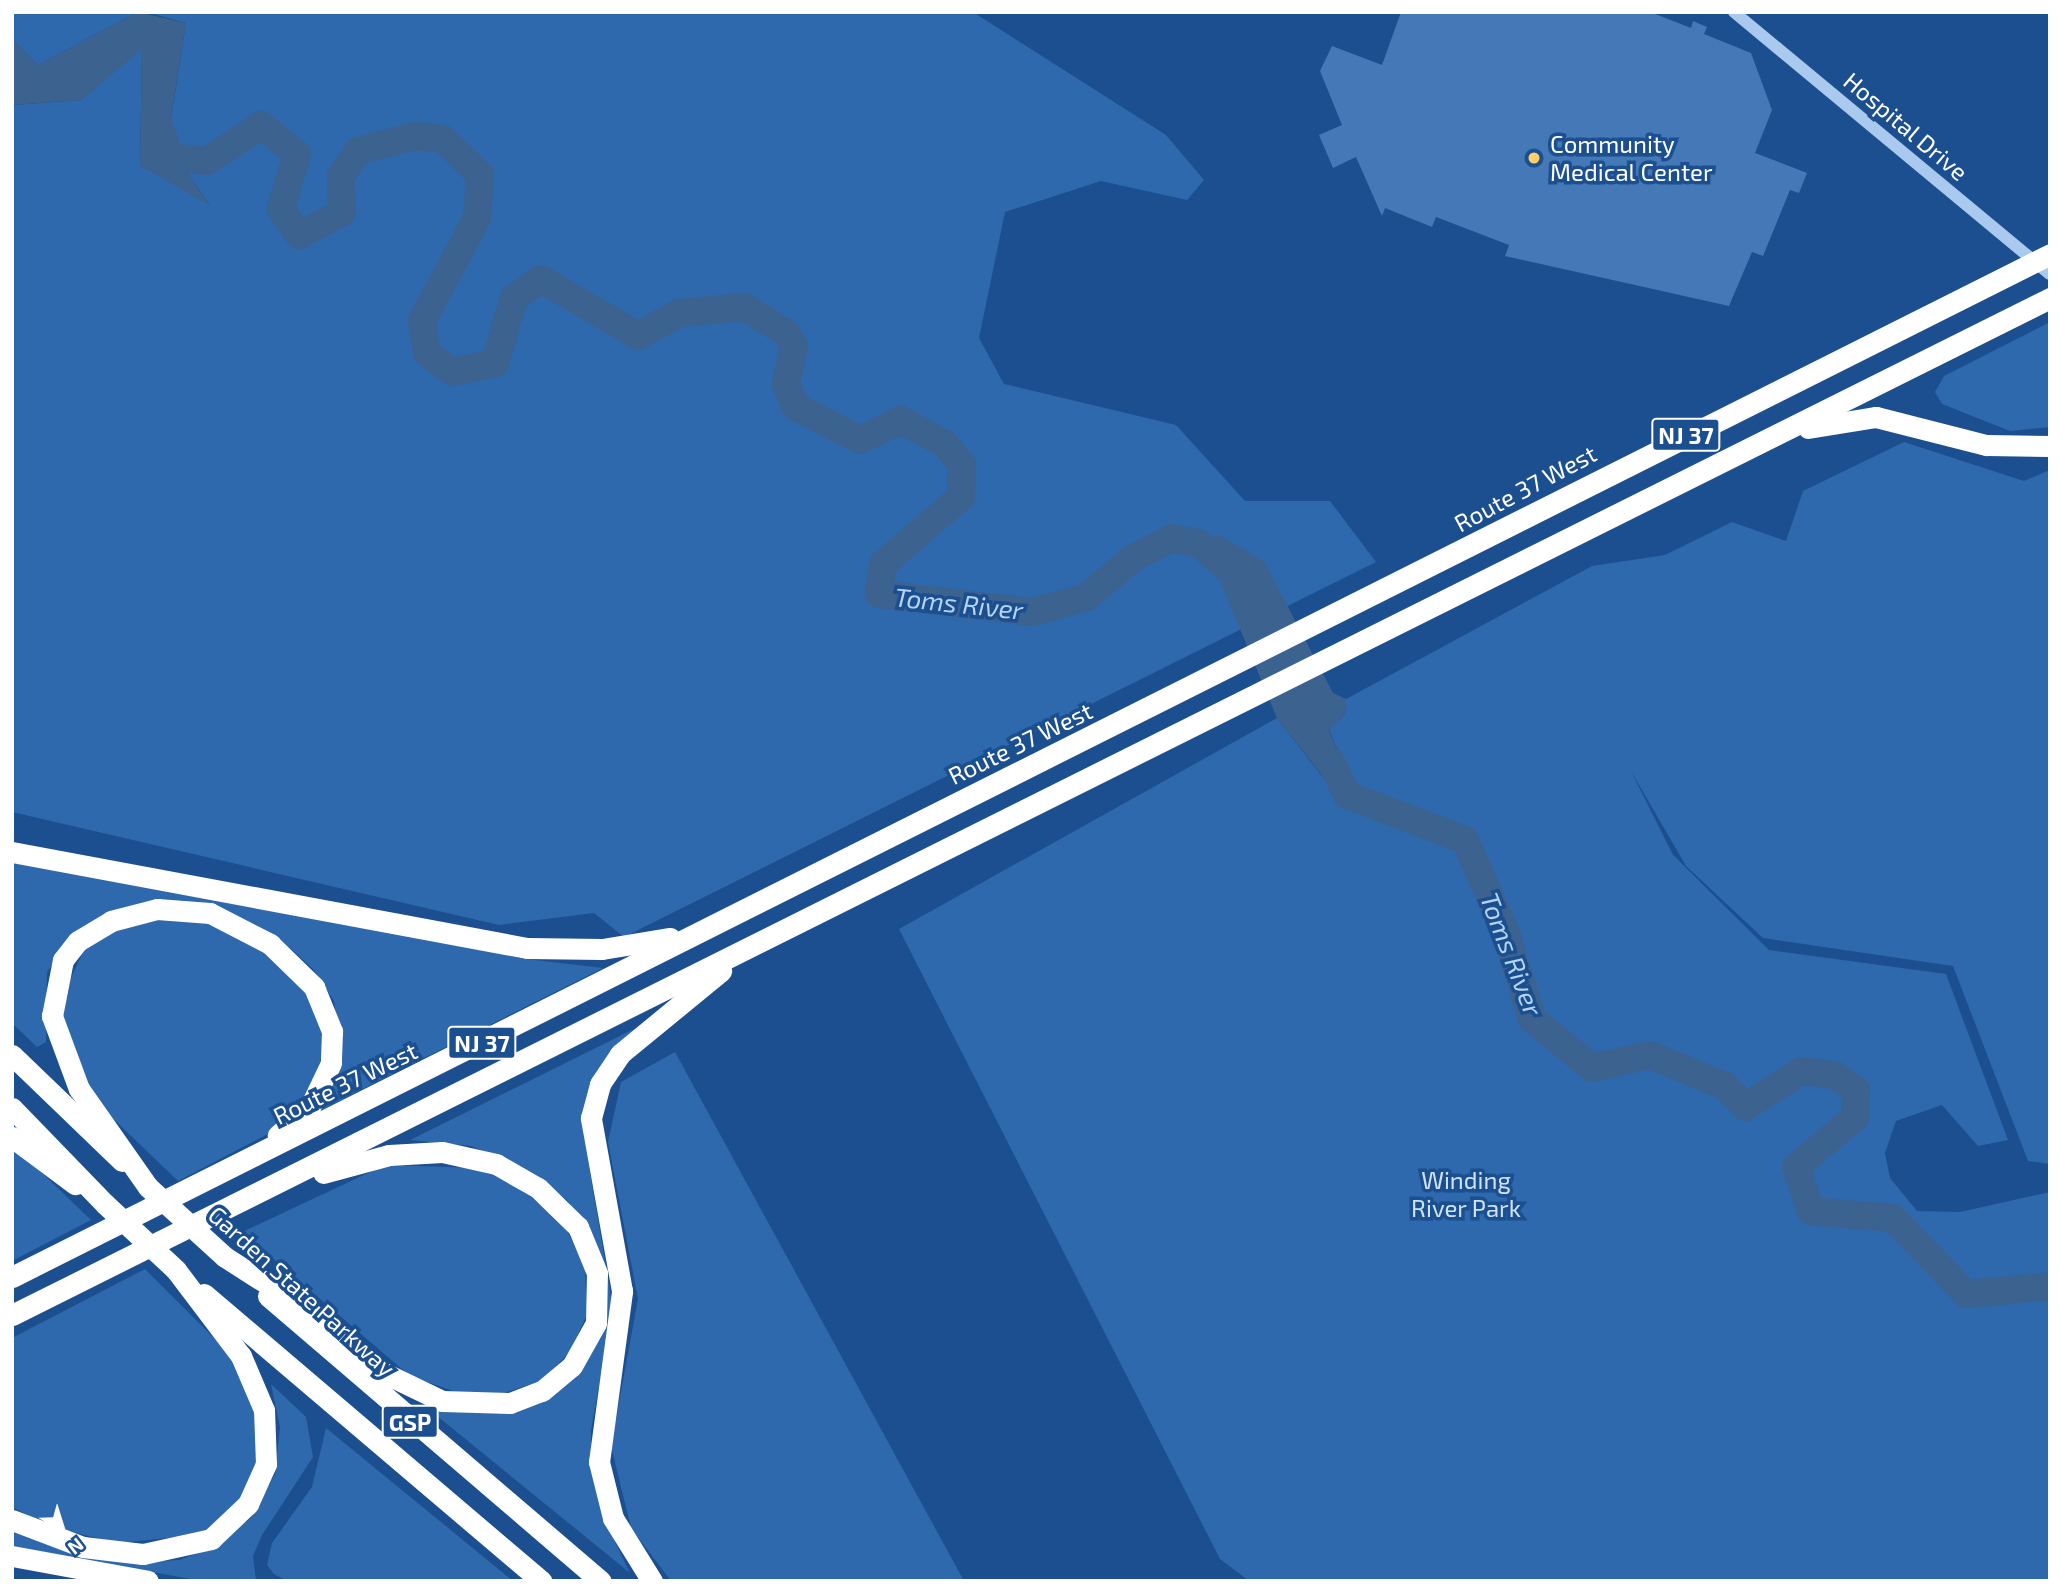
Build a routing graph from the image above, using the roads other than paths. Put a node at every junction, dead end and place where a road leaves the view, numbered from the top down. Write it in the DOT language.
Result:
graph roads {
  1 [pos="1734,12"];
  2 [pos="2045,263"];
  3 [pos="2050,298"];
  4 [pos="2050,446"];
  5 [pos="1733,455"];
  6 [pos="12,852"];
  7 [pos="740,910"];
  8 [pos="758,941"];
  9 [pos="12,1055"];
  10 [pos="12,1108"];
  11 [pos="12,1137"];
  12 [pos="223,1172"];
  13 [pos="290,1178"];
  14 [pos="148,1187"];
  15 [pos="105,1204"];
  16 [pos="225,1257"];
  17 [pos="176,1270"];
  18 [pos="18,1273"];
  19 [pos="35,1303"];
  20 [pos="12,1315"];
  21 [pos="12,1324"];
  22 [pos="12,1520"];
  23 [pos="12,1556"];
  24 [pos="148,1581"];
  25 [pos="541,1581"];
  26 [pos="600,1581"];
  27 [pos="652,1581"];
  1 -- 2 [label="street, Hospital Drive"];
  2 -- 7 [label="highway, Route 37 West / NJ 37"];
  3 -- 5 [label="highway, NJ 37"];
  4 -- 5 [label="highway"];
  5 -- 8 [label="highway, NJ 37"];
  6 -- 7 [label="highway"];
  7 -- 12 [label="highway, Route 37 West / NJ 37"];
  8 -- 13 [label="highway, NJ 37"];
  8 -- 27 [label="highway"];
  9 -- 14 [label="highway, Garden State Parkway / GSP"];
  10 -- 15 [label="highway, GSP"];
  11 -- 15 [label="highway"];
  12 -- 14 [label="highway"];
  12 -- 18 [label="highway, Route 37 West / NJ 37"];
  13 -- 16 [label="highway"];
  13 -- 19 [label="highway, NJ 37"];
  14 -- 16 [label="highway, Garden State Parkway / GSP, bridge"];
  15 -- 17 [label="highway, GSP, bridge"];
  16 -- 26 [label="highway, Garden State Parkway / GSP"];
  17 -- 22 [label="highway"];
  17 -- 25 [label="highway, GSP"];
  19 -- 20 [label="highway, NJ 37"];
  19 -- 21 [label="highway"];
  23 -- 24 [label="highway"];
}
